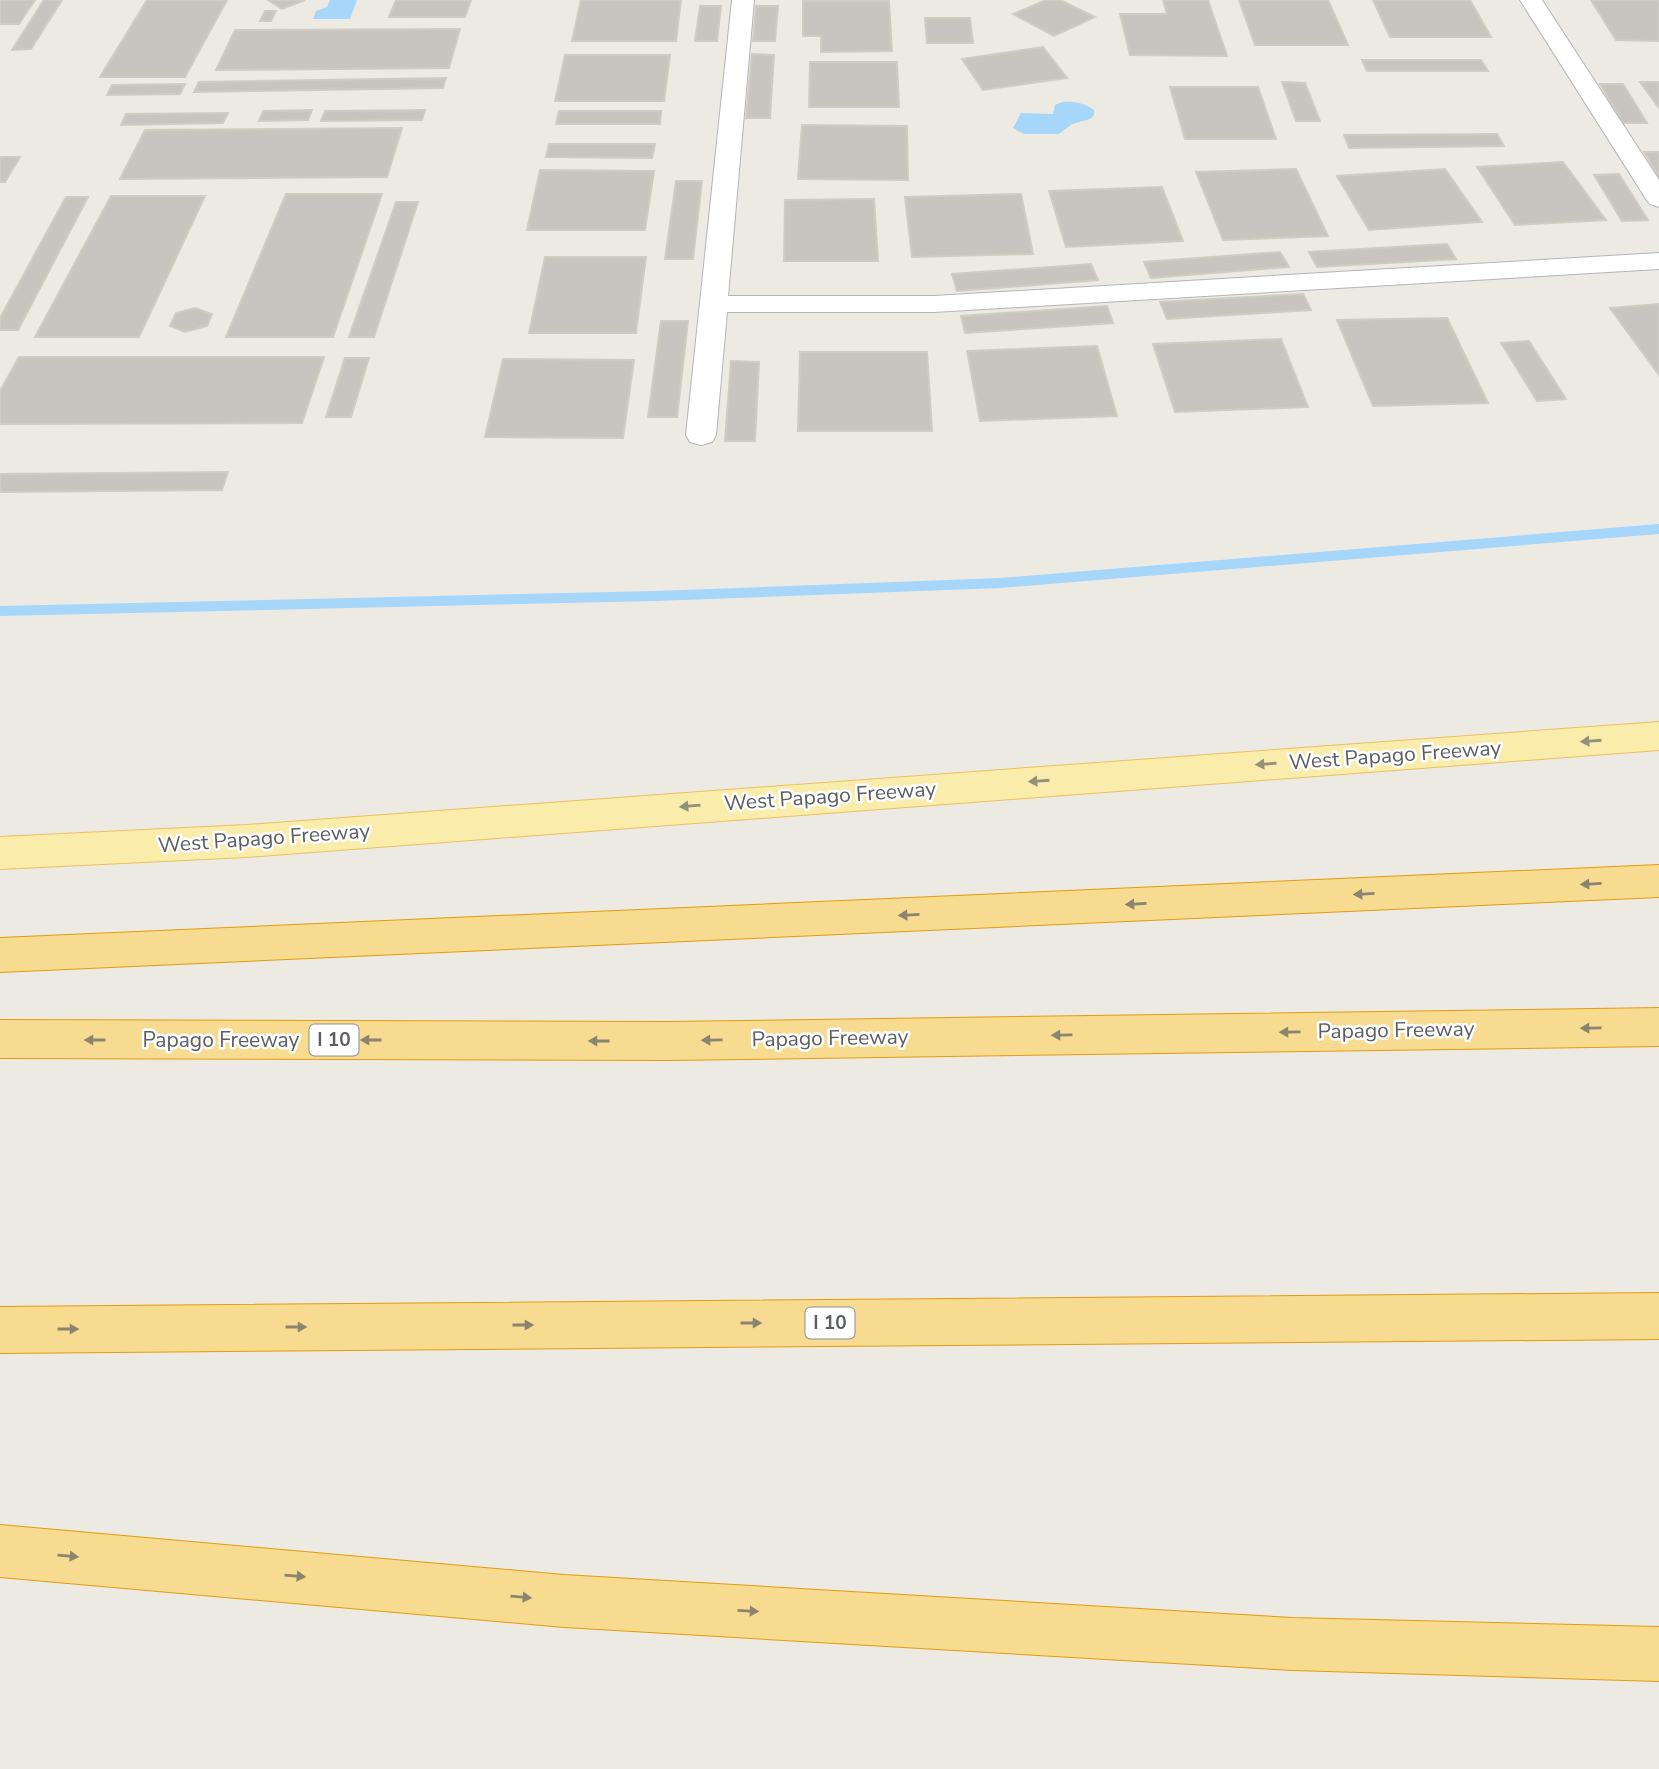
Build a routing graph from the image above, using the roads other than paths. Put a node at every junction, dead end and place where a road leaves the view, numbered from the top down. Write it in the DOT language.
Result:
graph roads {
  1 [pos="743,0"];
  2 [pos="1531,0"];
  3 [pos="1659,199"];
  4 [pos="1659,261"];
  5 [pos="714,304"];
  6 [pos="701,435"];
  7 [pos="1659,736"];
  8 [pos="0,853"];
  9 [pos="1659,881"];
  10 [pos="0,955"];
  11 [pos="1659,1027"];
  12 [pos="0,1040"];
  13 [pos="1659,1315"];
  14 [pos="0,1330"];
  15 [pos="0,1551"];
  16 [pos="1659,1654"];
  1 -- 5 [label="lane"];
  2 -- 3 [label="lane"];
  4 -- 5 [label="lane"];
  5 -- 6 [label="lane"];
  7 -- 8 [label="main road, West Papago Freeway, one-way"];
  9 -- 10 [label="highway, one-way"];
  11 -- 12 [label="highway, Papago Freeway / I 10, one-way"];
  14 -- 13 [label="highway, I 10, one-way"];
  15 -- 16 [label="highway, one-way"];
}
